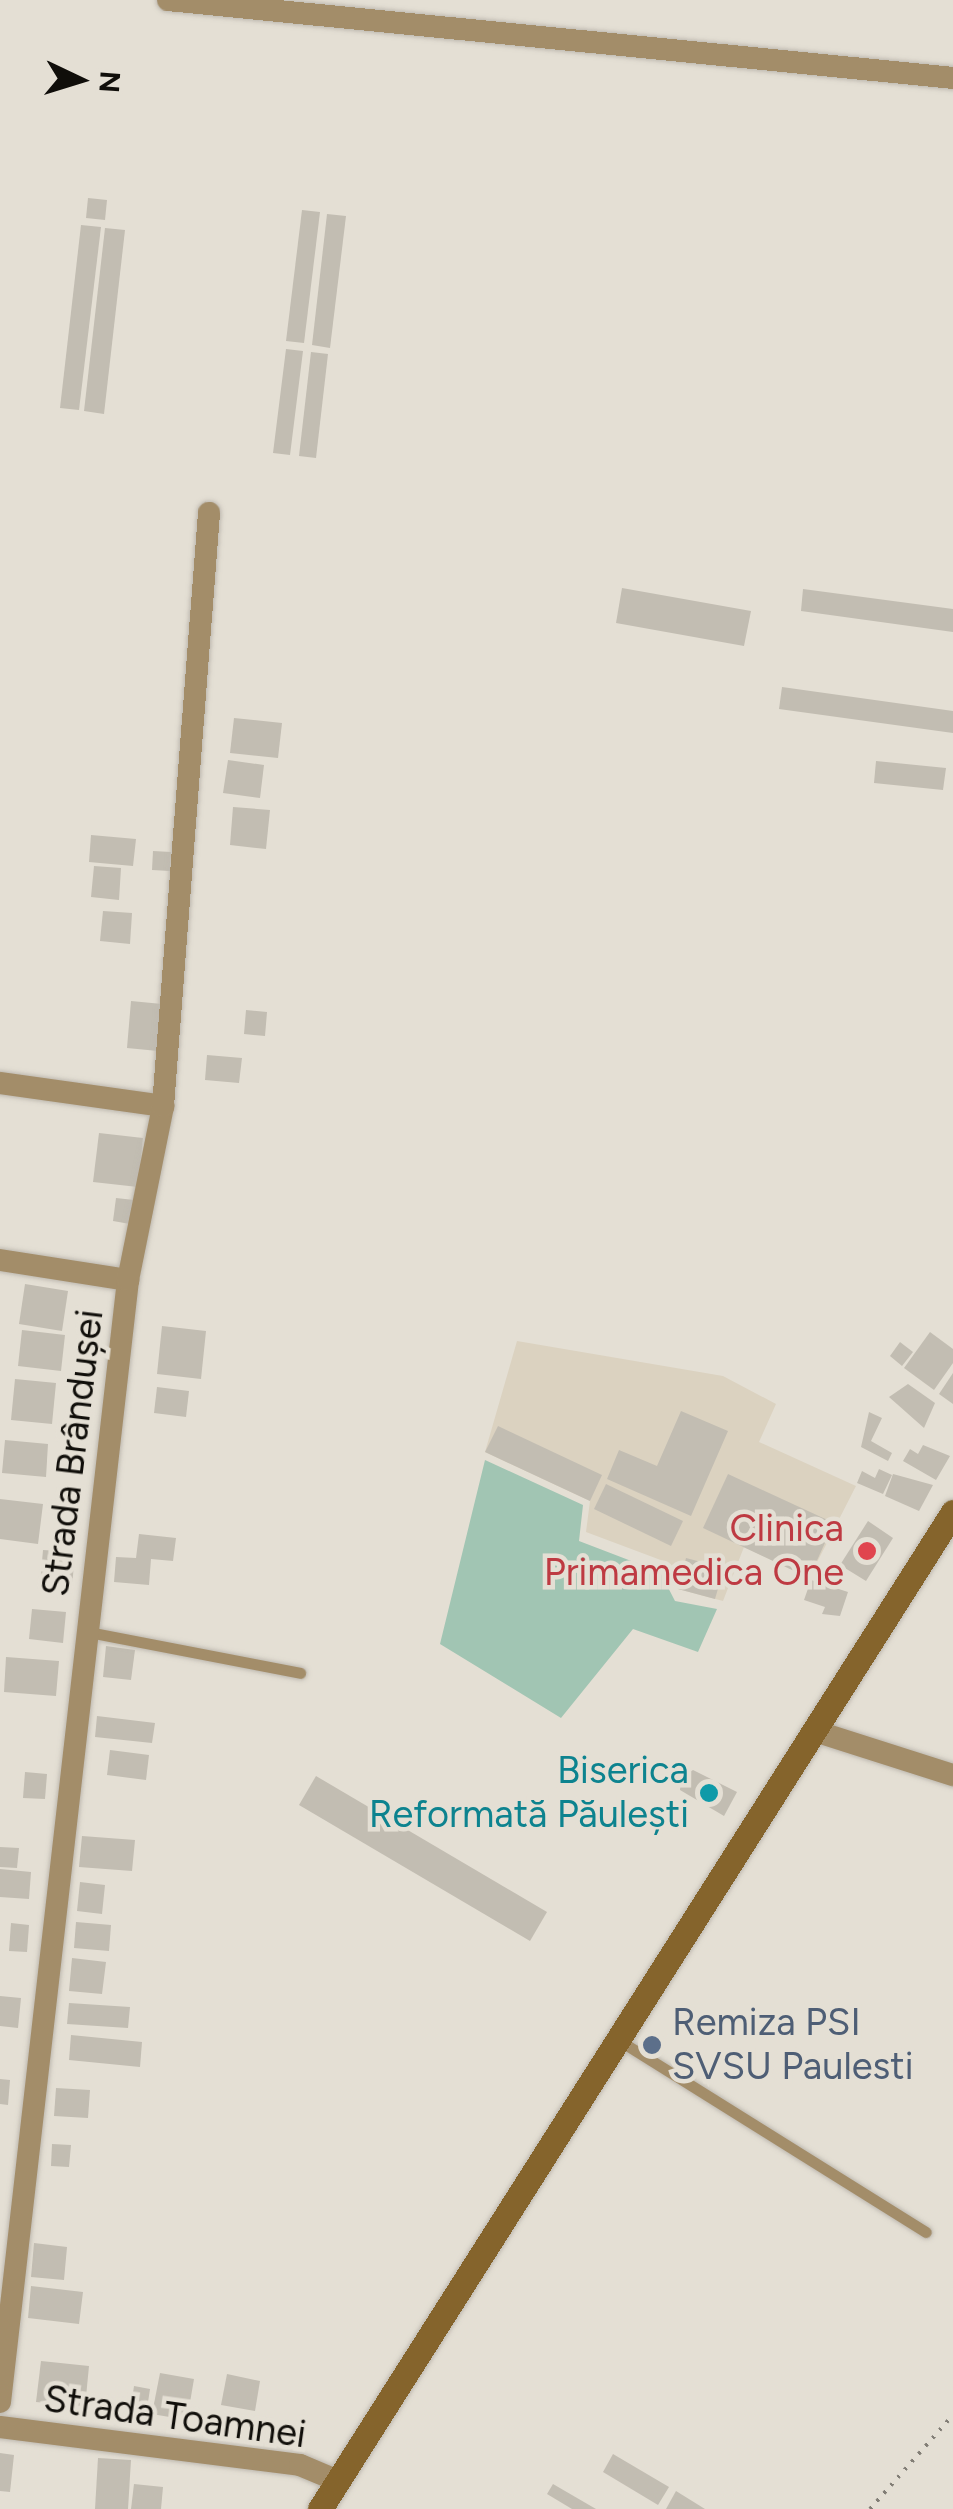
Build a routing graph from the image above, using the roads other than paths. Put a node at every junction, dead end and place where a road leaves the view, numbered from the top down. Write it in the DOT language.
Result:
graph roads {
  1 [pos="168,0"];
  2 [pos="953,78"];
  3 [pos="209,513"];
  4 [pos="0,1083"];
  5 [pos="163,1106"];
  6 [pos="0,1260"];
  7 [pos="128,1280"];
  8 [pos="953,1512"];
  9 [pos="88,1632"];
  10 [pos="300,1673"];
  11 [pos="815,1731"];
  12 [pos="953,1775"];
  13 [pos="617,2039"];
  14 [pos="926,2232"];
  15 [pos="0,2402"];
  16 [pos="0,2427"];
  17 [pos="338,2481"];
  18 [pos="320,2509"];
  1 -- 2 [label="street"];
  3 -- 5 [label="street, Strada Brândușei"];
  4 -- 5 [label="street"];
  5 -- 7 [label="street, Strada Brândușei"];
  6 -- 7 [label="street"];
  7 -- 9 [label="street, Strada Brândușei"];
  8 -- 11 [label="main road"];
  9 -- 10 [label="lane"];
  9 -- 15 [label="street, Strada Brândușei"];
  11 -- 12 [label="street"];
  11 -- 13 [label="main road"];
  13 -- 14 [label="lane"];
  13 -- 17 [label="main road"];
  16 -- 17 [label="street, Strada Toamnei"];
  17 -- 18 [label="main road"];
}
